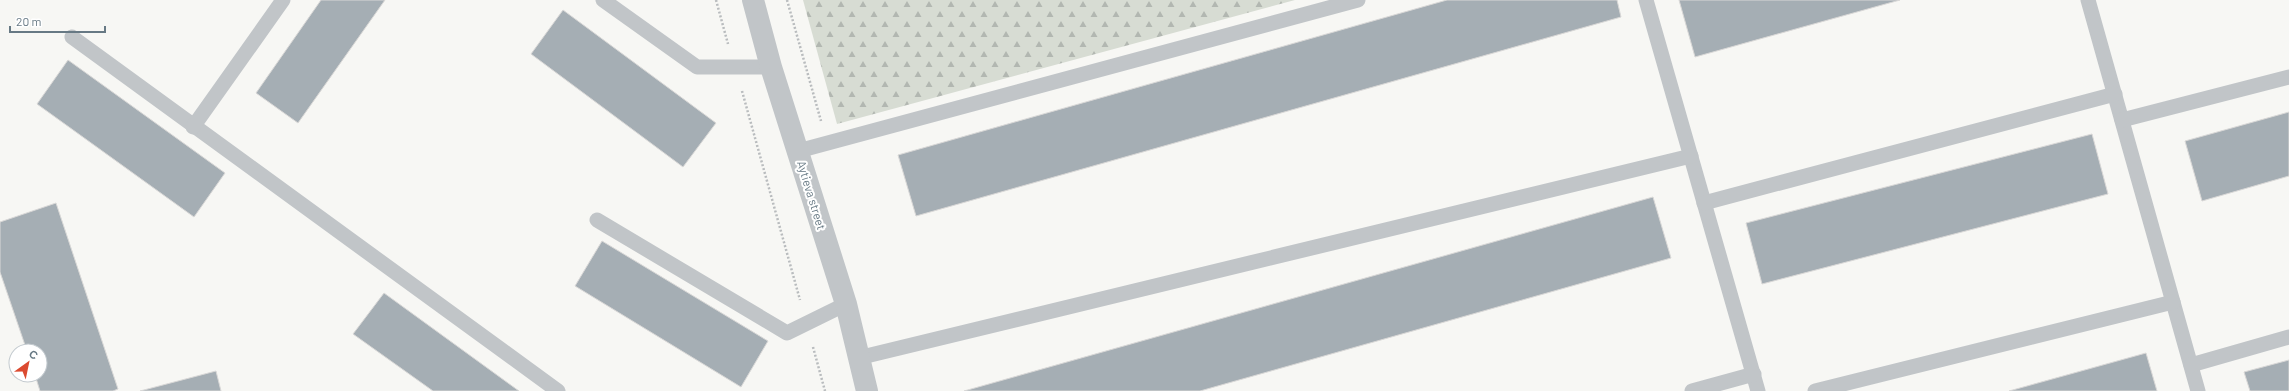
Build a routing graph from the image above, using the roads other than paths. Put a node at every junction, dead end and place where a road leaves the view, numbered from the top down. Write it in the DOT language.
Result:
graph roads {
  1 [pos="283,0"];
  2 [pos="603,0"];
  3 [pos="753,0"];
  4 [pos="1358,0"];
  5 [pos="1646,0"];
  6 [pos="2088,0"];
  7 [pos="72,38"];
  8 [pos="771,67"];
  9 [pos="2289,77"];
  10 [pos="2114,94"];
  11 [pos="2122,120"];
  12 [pos="193,127"];
  13 [pos="798,151"];
  14 [pos="1691,156"];
  15 [pos="1704,203"];
  16 [pos="598,220"];
  17 [pos="2173,302"];
  18 [pos="846,304"];
  19 [pos="2289,337"];
  20 [pos="858,358"];
  21 [pos="2191,365"];
  22 [pos="1754,374"];
  23 [pos="558,391"];
  24 [pos="868,391"];
  25 [pos="1692,391"];
  26 [pos="1758,391"];
  27 [pos="1815,391"];
  28 [pos="2198,391"];
  1 -- 12 [label="lane"];
  2 -- 8 [label="lane"];
  3 -- 8 [label="street, Aytieva street"];
  4 -- 13 [label="lane"];
  5 -- 14 [label="lane"];
  6 -- 10 [label="lane"];
  7 -- 12 [label="lane"];
  8 -- 13 [label="street, Aytieva street"];
  9 -- 11 [label="lane"];
  10 -- 11 [label="lane"];
  10 -- 15 [label="lane"];
  11 -- 17 [label="lane"];
  12 -- 23 [label="lane"];
  13 -- 18 [label="street, Aytieva street"];
  14 -- 15 [label="lane"];
  14 -- 20 [label="lane"];
  15 -- 22 [label="lane"];
  16 -- 18 [label="lane"];
  17 -- 21 [label="lane"];
  17 -- 27 [label="lane"];
  18 -- 20 [label="street, Aytieva street"];
  19 -- 21 [label="lane"];
  20 -- 24 [label="street, Aytieva street"];
  21 -- 28 [label="lane"];
  22 -- 25 [label="lane"];
  22 -- 26 [label="lane"];
}
